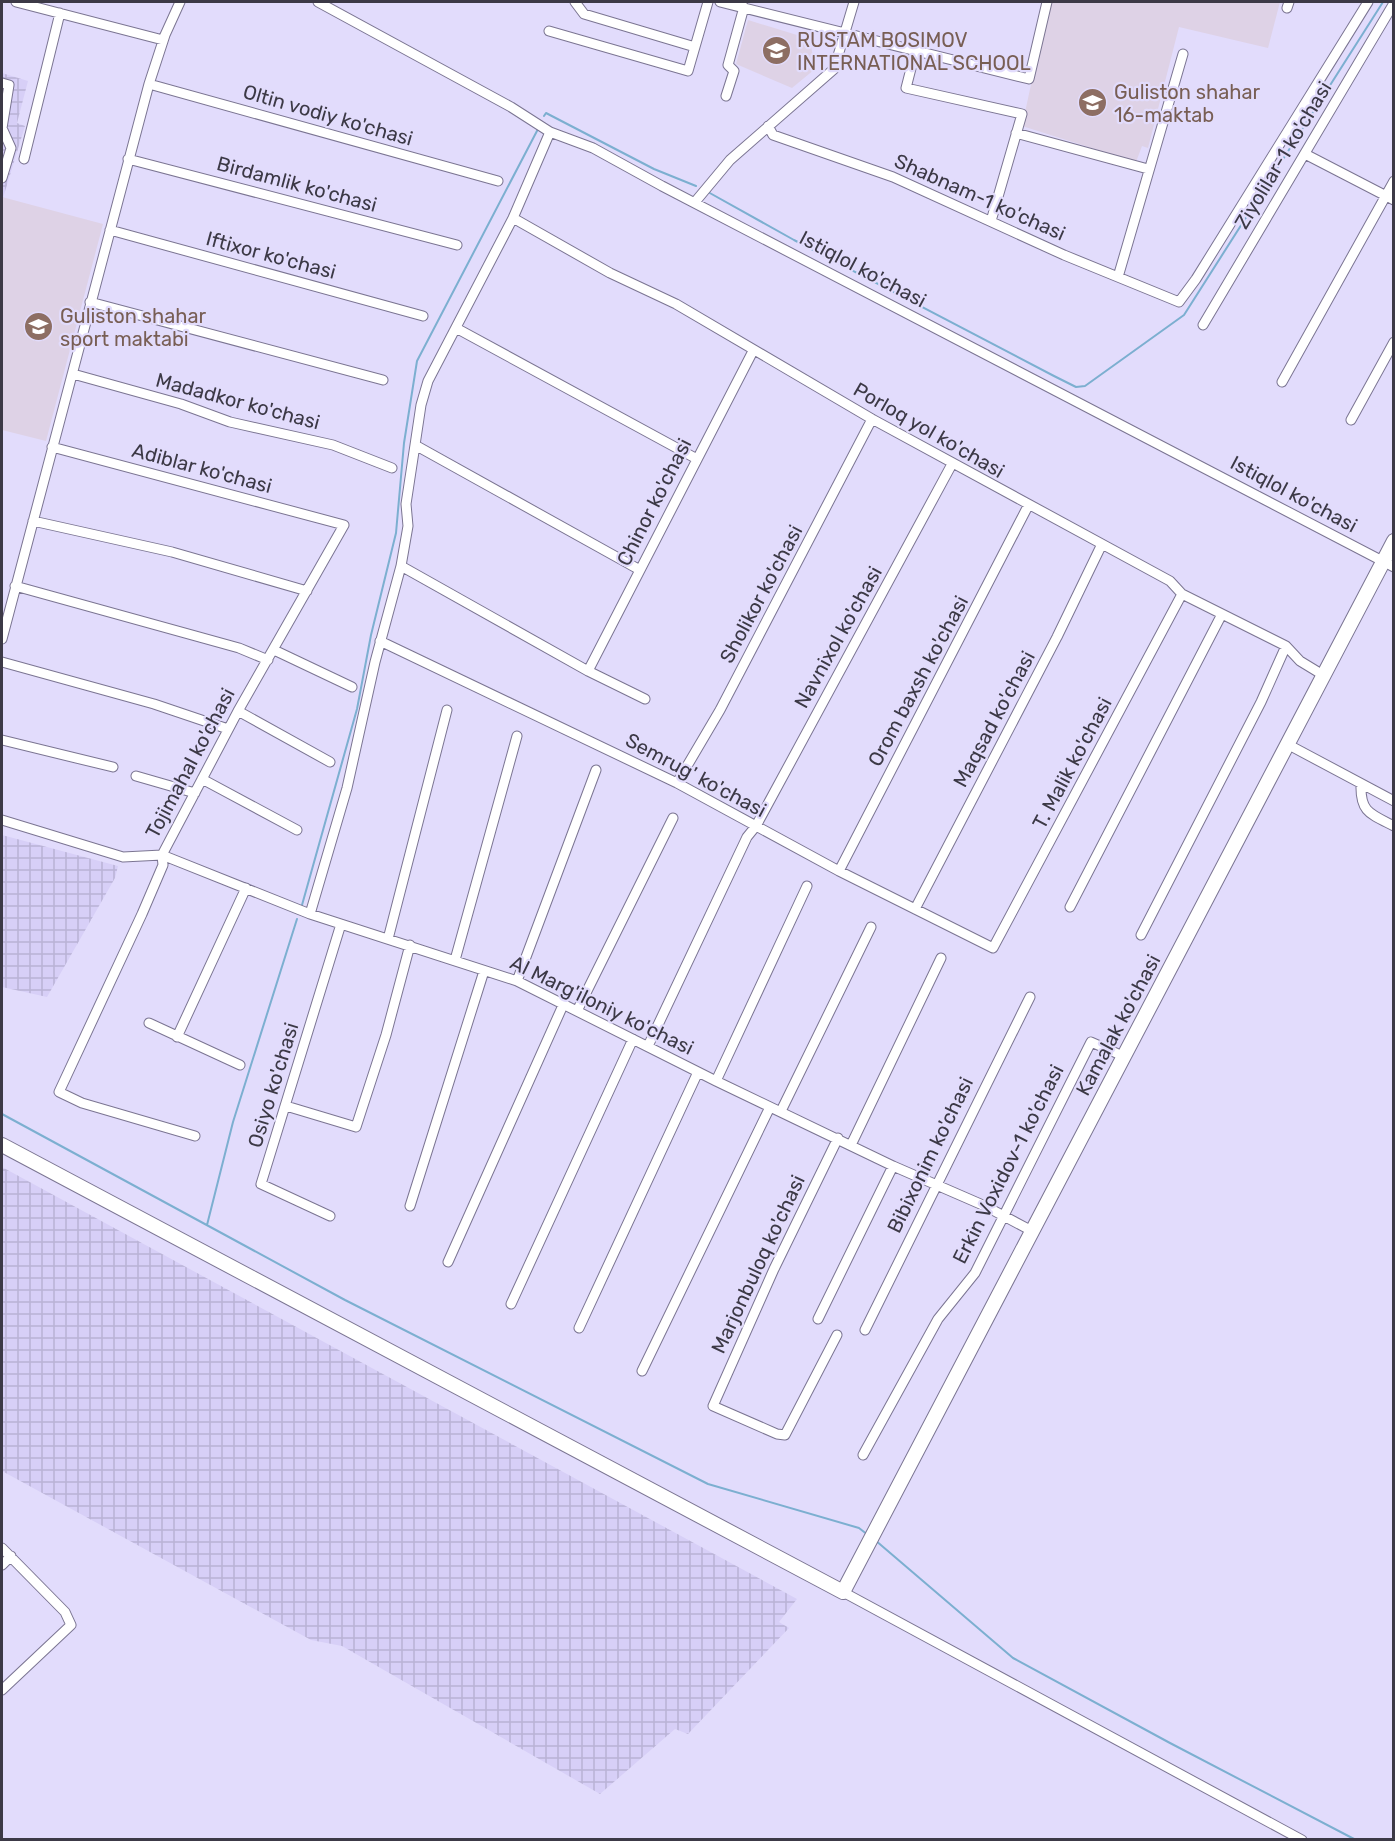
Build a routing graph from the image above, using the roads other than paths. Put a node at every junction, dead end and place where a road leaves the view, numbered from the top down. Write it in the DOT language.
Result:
graph roads {
  1 [pos="16,2"];
  2 [pos="180,2"];
  3 [pos="318,2"];
  4 [pos="575,2"];
  5 [pos="708,2"];
  6 [pos="720,2"];
  7 [pos="854,2"];
  8 [pos="1047,2"];
  9 [pos="1368,2"];
  10 [pos="1394,3"];
  11 [pos="744,7"];
  12 [pos="60,13"];
  13 [pos="549,31"];
  14 [pos="845,31"];
  15 [pos="163,40"];
  16 [pos="695,47"];
  17 [pos="916,49"];
  18 [pos="1183,54"];
  19 [pos="2,83"];
  20 [pos="149,84"];
  21 [pos="726,96"];
  22 [pos="768,126"];
  23 [pos="550,132"];
  24 [pos="1016,133"];
  25 [pos="4,135"];
  26 [pos="1305,154"];
  27 [pos="24,159"];
  28 [pos="128,159"];
  29 [pos="1148,169"];
  30 [pos="2,178"];
  31 [pos="498,181"];
  32 [pos="1394,181"];
  33 [pos="1389,198"];
  34 [pos="694,202"];
  35 [pos="513,218"];
  36 [pos="991,221"];
  37 [pos="110,230"];
  38 [pos="457,245"];
  39 [pos="1118,277"];
  40 [pos="90,302"];
  41 [pos="423,316"];
  42 [pos="1203,325"];
  43 [pos="456,328"];
  44 [pos="1394,342"];
  45 [pos="753,351"];
  46 [pos="73,374"];
  47 [pos="383,380"];
  48 [pos="1282,382"];
  49 [pos="872,419"];
  50 [pos="1351,420"];
  51 [pos="415,444"];
  52 [pos="52,447"];
  53 [pos="697,459"];
  54 [pos="952,464"];
  55 [pos="392,468"];
  56 [pos="1028,506"];
  57 [pos="33,521"];
  58 [pos="344,525"];
  59 [pos="1394,541"];
  60 [pos="1102,544"];
  61 [pos="1388,564"];
  62 [pos="401,566"];
  63 [pos="640,570"];
  64 [pos="15,586"];
  65 [pos="308,591"];
  66 [pos="1182,594"];
  67 [pos="1222,614"];
  68 [pos="2,639"];
  69 [pos="380,641"];
  70 [pos="1286,646"];
  71 [pos="274,650"];
  72 [pos="268,660"];
  73 [pos="2,662"];
  74 [pos="588,671"];
  75 [pos="1323,675"];
  76 [pos="352,687"];
  77 [pos="645,699"];
  78 [pos="447,710"];
  79 [pos="238,711"];
  80 [pos="228,729"];
  81 [pos="517,736"];
  82 [pos="2,740"];
  83 [pos="1287,744"];
  84 [pos="330,762"];
  85 [pos="113,767"];
  86 [pos="596,770"];
  87 [pos="136,776"];
  88 [pos="202,779"];
  89 [pos="677,783"];
  90 [pos="1361,784"];
  91 [pos="195,793"];
  92 [pos="1394,801"];
  93 [pos="673,818"];
  94 [pos="2,820"];
  95 [pos="756,826"];
  96 [pos="1394,826"];
  97 [pos="297,831"];
  98 [pos="162,855"];
  99 [pos="839,871"];
  100 [pos="807,886"];
  101 [pos="246,888"];
  102 [pos="1070,907"];
  103 [pos="915,909"];
  104 [pos="310,914"];
  105 [pos="341,924"];
  106 [pos="871,927"];
  107 [pos="1141,936"];
  108 [pos="388,939"];
  109 [pos="410,945"];
  110 [pos="993,948"];
  111 [pos="941,958"];
  112 [pos="455,960"];
  113 [pos="484,971"];
  114 [pos="518,981"];
  115 [pos="1030,997"];
  116 [pos="564,1003"];
  117 [pos="578,1009"];
  118 [pos="149,1023"];
  119 [pos="177,1037"];
  120 [pos="633,1039"];
  121 [pos="648,1046"];
  122 [pos="1123,1056"];
  123 [pos="240,1065"];
  124 [pos="698,1072"];
  125 [pos="716,1081"];
  126 [pos="286,1106"];
  127 [pos="770,1107"];
  128 [pos="781,1111"];
  129 [pos="195,1136"];
  130 [pos="838,1138"];
  131 [pos="2,1145"];
  132 [pos="851,1145"];
  133 [pos="893,1166"];
  134 [pos="936,1183"];
  135 [pos="410,1206"];
  136 [pos="1003,1215"];
  137 [pos="330,1216"];
  138 [pos="1032,1231"];
  139 [pos="448,1262"];
  140 [pos="511,1304"];
  141 [pos="818,1319"];
  142 [pos="579,1328"];
  143 [pos="865,1330"];
  144 [pos="837,1335"];
  145 [pos="642,1371"];
  146 [pos="863,1455"];
  147 [pos="2,1548"];
  148 [pos="11,1556"];
  149 [pos="2,1565"];
  150 [pos="843,1592"];
  151 [pos="2,1690"];
  152 [pos="1302,1839"];
  1 -- 12 [label="street"];
  2 -- 15 [label="street"];
  3 -- 23 [label="street, Istiqlol ko'chasi"];
  4 -- 16 [label="street"];
  5 -- 16 [label="street"];
  6 -- 11 [label="street"];
  7 -- 14 [label="street"];
  8 -- 17 [label="street"];
  9 -- 39 [label="street, Shabnam-1 ko'chasi"];
  10 -- 26 [label="street, Ziyolilar-1 ko'chasi"];
  11 -- 14 [label="street"];
  11 -- 21 [label="street"];
  12 -- 15 [label="street"];
  12 -- 27 [label="street"];
  13 -- 16 [label="street"];
  14 -- 17 [label="street"];
  14 -- 22 [label="street"];
  15 -- 20 [label="street"];
  17 -- 24 [label="street"];
  18 -- 29 [label="street"];
  19 -- 25 [label="street"];
  20 -- 28 [label="street"];
  20 -- 31 [label="street, Oltin vodiy ko'chasi"];
  22 -- 34 [label="street"];
  22 -- 36 [label="street, Shabnam-1 ko'chasi"];
  23 -- 34 [label="street, Istiqlol ko'chasi"];
  23 -- 35 [label="street"];
  24 -- 29 [label="street"];
  24 -- 36 [label="street"];
  25 -- 30 [label="street"];
  26 -- 33 [label="street"];
  26 -- 42 [label="street, Ziyolilar-1 ko'chasi"];
  28 -- 37 [label="street"];
  28 -- 38 [label="street, Birdamlik ko'chasi"];
  29 -- 39 [label="street"];
  32 -- 33 [label="street"];
  33 -- 48 [label="street"];
  34 -- 61 [label="street, Istiqlol ko'chasi"];
  35 -- 43 [label="street"];
  35 -- 45 [label="street, Porloq yol ko'chasi"];
  36 -- 39 [label="street, Shabnam-1 ko'chasi"];
  37 -- 40 [label="street"];
  37 -- 41 [label="street, Iftixor ko'chasi"];
  40 -- 46 [label="street"];
  40 -- 47 [label="street"];
  43 -- 51 [label="street"];
  43 -- 53 [label="street"];
  44 -- 50 [label="street"];
  45 -- 49 [label="street, Porloq yol ko'chasi"];
  45 -- 53 [label="street, Chinor ko'chasi"];
  46 -- 52 [label="street"];
  46 -- 55 [label="street, Madadkor ko'chasi"];
  49 -- 54 [label="street, Porloq yol ko'chasi"];
  49 -- 89 [label="street, Sholikor ko'chasi"];
  51 -- 62 [label="street"];
  51 -- 63 [label="street"];
  52 -- 57 [label="street"];
  52 -- 58 [label="street, Adiblar ko'chasi"];
  53 -- 63 [label="street, Chinor ko'chasi"];
  54 -- 56 [label="street, Porloq yol ko'chasi"];
  54 -- 95 [label="street, Navnixol ko'chasi"];
  56 -- 60 [label="street, Porloq yol ko'chasi"];
  56 -- 99 [label="street, Orom baxsh ko'chasi"];
  57 -- 64 [label="street"];
  57 -- 65 [label="street"];
  58 -- 65 [label="street, Tojimahal ko'chasi"];
  59 -- 61 [label="main road, Kamalak ko'chasi"];
  60 -- 66 [label="street, Porloq yol ko'chasi"];
  60 -- 103 [label="street, Maqsad ko'chasi"];
  61 -- 75 [label="main road, Kamalak ko'chasi"];
  62 -- 69 [label="street"];
  62 -- 74 [label="street"];
  63 -- 74 [label="street, Chinor ko'chasi"];
  64 -- 68 [label="street"];
  64 -- 72 [label="street"];
  65 -- 71 [label="street, Tojimahal ko'chasi"];
  66 -- 67 [label="street, Porloq yol ko'chasi"];
  66 -- 110 [label="street, T. Malik ko'chasi"];
  67 -- 70 [label="street, Porloq yol ko'chasi"];
  67 -- 102 [label="street"];
  69 -- 89 [label="street, Semrug' ko'chasi"];
  69 -- 104 [label="street"];
  70 -- 75 [label="street, Porloq yol ko'chasi"];
  70 -- 107 [label="street"];
  71 -- 72 [label="street, Tojimahal ko'chasi"];
  71 -- 76 [label="street"];
  72 -- 79 [label="street, Tojimahal ko'chasi"];
  73 -- 80 [label="street"];
  74 -- 77 [label="street"];
  75 -- 83 [label="main road, Kamalak ko'chasi"];
  78 -- 108 [label="street"];
  79 -- 80 [label="street, Tojimahal ko'chasi"];
  79 -- 84 [label="street"];
  80 -- 88 [label="street, Tojimahal ko'chasi"];
  81 -- 112 [label="street"];
  82 -- 85 [label="street"];
  83 -- 90 [label="street"];
  83 -- 122 [label="main road, Kamalak ko'chasi"];
  86 -- 114 [label="street"];
  87 -- 91 [label="street"];
  88 -- 91 [label="street, Tojimahal ko'chasi"];
  88 -- 97 [label="street"];
  89 -- 95 [label="street, Semrug' ko'chasi"];
  90 -- 92 [label="street"];
  90 -- 96 [label="street"];
  91 -- 98 [label="street, Tojimahal ko'chasi"];
  93 -- 117 [label="street"];
  94 -- 98 [label="street, Al Marg'iloniy ko'chasi"];
  95 -- 99 [label="street, Semrug' ko'chasi"];
  95 -- 121 [label="street, Navnixol ko'chasi"];
  98 -- 101 [label="street, Al Marg'iloniy ko'chasi"];
  98 -- 129 [label="street, Tojimahal ko'chasi"];
  99 -- 103 [label="street, Semrug' ko'chasi"];
  100 -- 125 [label="street"];
  101 -- 104 [label="street, Al Marg'iloniy ko'chasi"];
  101 -- 119 [label="street"];
  103 -- 110 [label="street, Semrug' ko'chasi"];
  104 -- 105 [label="street, Al Marg'iloniy ko'chasi"];
  105 -- 108 [label="street, Al Marg'iloniy ko'chasi"];
  105 -- 126 [label="street, Osiyo ko'chasi"];
  106 -- 128 [label="street"];
  108 -- 109 [label="street, Al Marg'iloniy ko'chasi"];
  109 -- 112 [label="street, Al Marg'iloniy ko'chasi"];
  109 -- 126 [label="street"];
  111 -- 132 [label="street"];
  112 -- 113 [label="street, Al Marg'iloniy ko'chasi"];
  113 -- 114 [label="street, Al Marg'iloniy ko'chasi"];
  113 -- 135 [label="street"];
  114 -- 116 [label="street, Al Marg'iloniy ko'chasi"];
  115 -- 134 [label="street, Bibixonim ko'chasi"];
  116 -- 117 [label="street, Al Marg'iloniy ko'chasi"];
  116 -- 139 [label="street"];
  117 -- 120 [label="street, Al Marg'iloniy ko'chasi"];
  118 -- 119 [label="street"];
  119 -- 123 [label="street"];
  120 -- 121 [label="street, Al Marg'iloniy ko'chasi"];
  120 -- 140 [label="street"];
  121 -- 124 [label="street, Al Marg'iloniy ko'chasi"];
  122 -- 136 [label="street, Erkin Voxidov-1 ko'chasi"];
  122 -- 138 [label="main road, Kamalak ko'chasi"];
  124 -- 125 [label="street, Al Marg'iloniy ko'chasi"];
  124 -- 142 [label="street"];
  125 -- 127 [label="street, Al Marg'iloniy ko'chasi"];
  126 -- 137 [label="street, Osiyo ko'chasi"];
  127 -- 128 [label="street, Al Marg'iloniy ko'chasi"];
  127 -- 145 [label="street"];
  128 -- 130 [label="street, Al Marg'iloniy ko'chasi"];
  130 -- 132 [label="street, Al Marg'iloniy ko'chasi"];
  130 -- 144 [label="street, Marjonbuloq ko'chasi"];
  131 -- 150 [label="main road"];
  132 -- 133 [label="street, Al Marg'iloniy ko'chasi"];
  133 -- 134 [label="street, Al Marg'iloniy ko'chasi"];
  133 -- 141 [label="street"];
  134 -- 136 [label="street, Al Marg'iloniy ko'chasi"];
  134 -- 143 [label="street, Bibixonim ko'chasi"];
  136 -- 138 [label="street, Al Marg'iloniy ko'chasi"];
  136 -- 146 [label="street, Erkin Voxidov-1 ko'chasi"];
  138 -- 150 [label="main road, Kamalak ko'chasi"];
  147 -- 148 [label="street"];
  148 -- 149 [label="street"];
  148 -- 151 [label="street"];
  150 -- 152 [label="street"];
}
